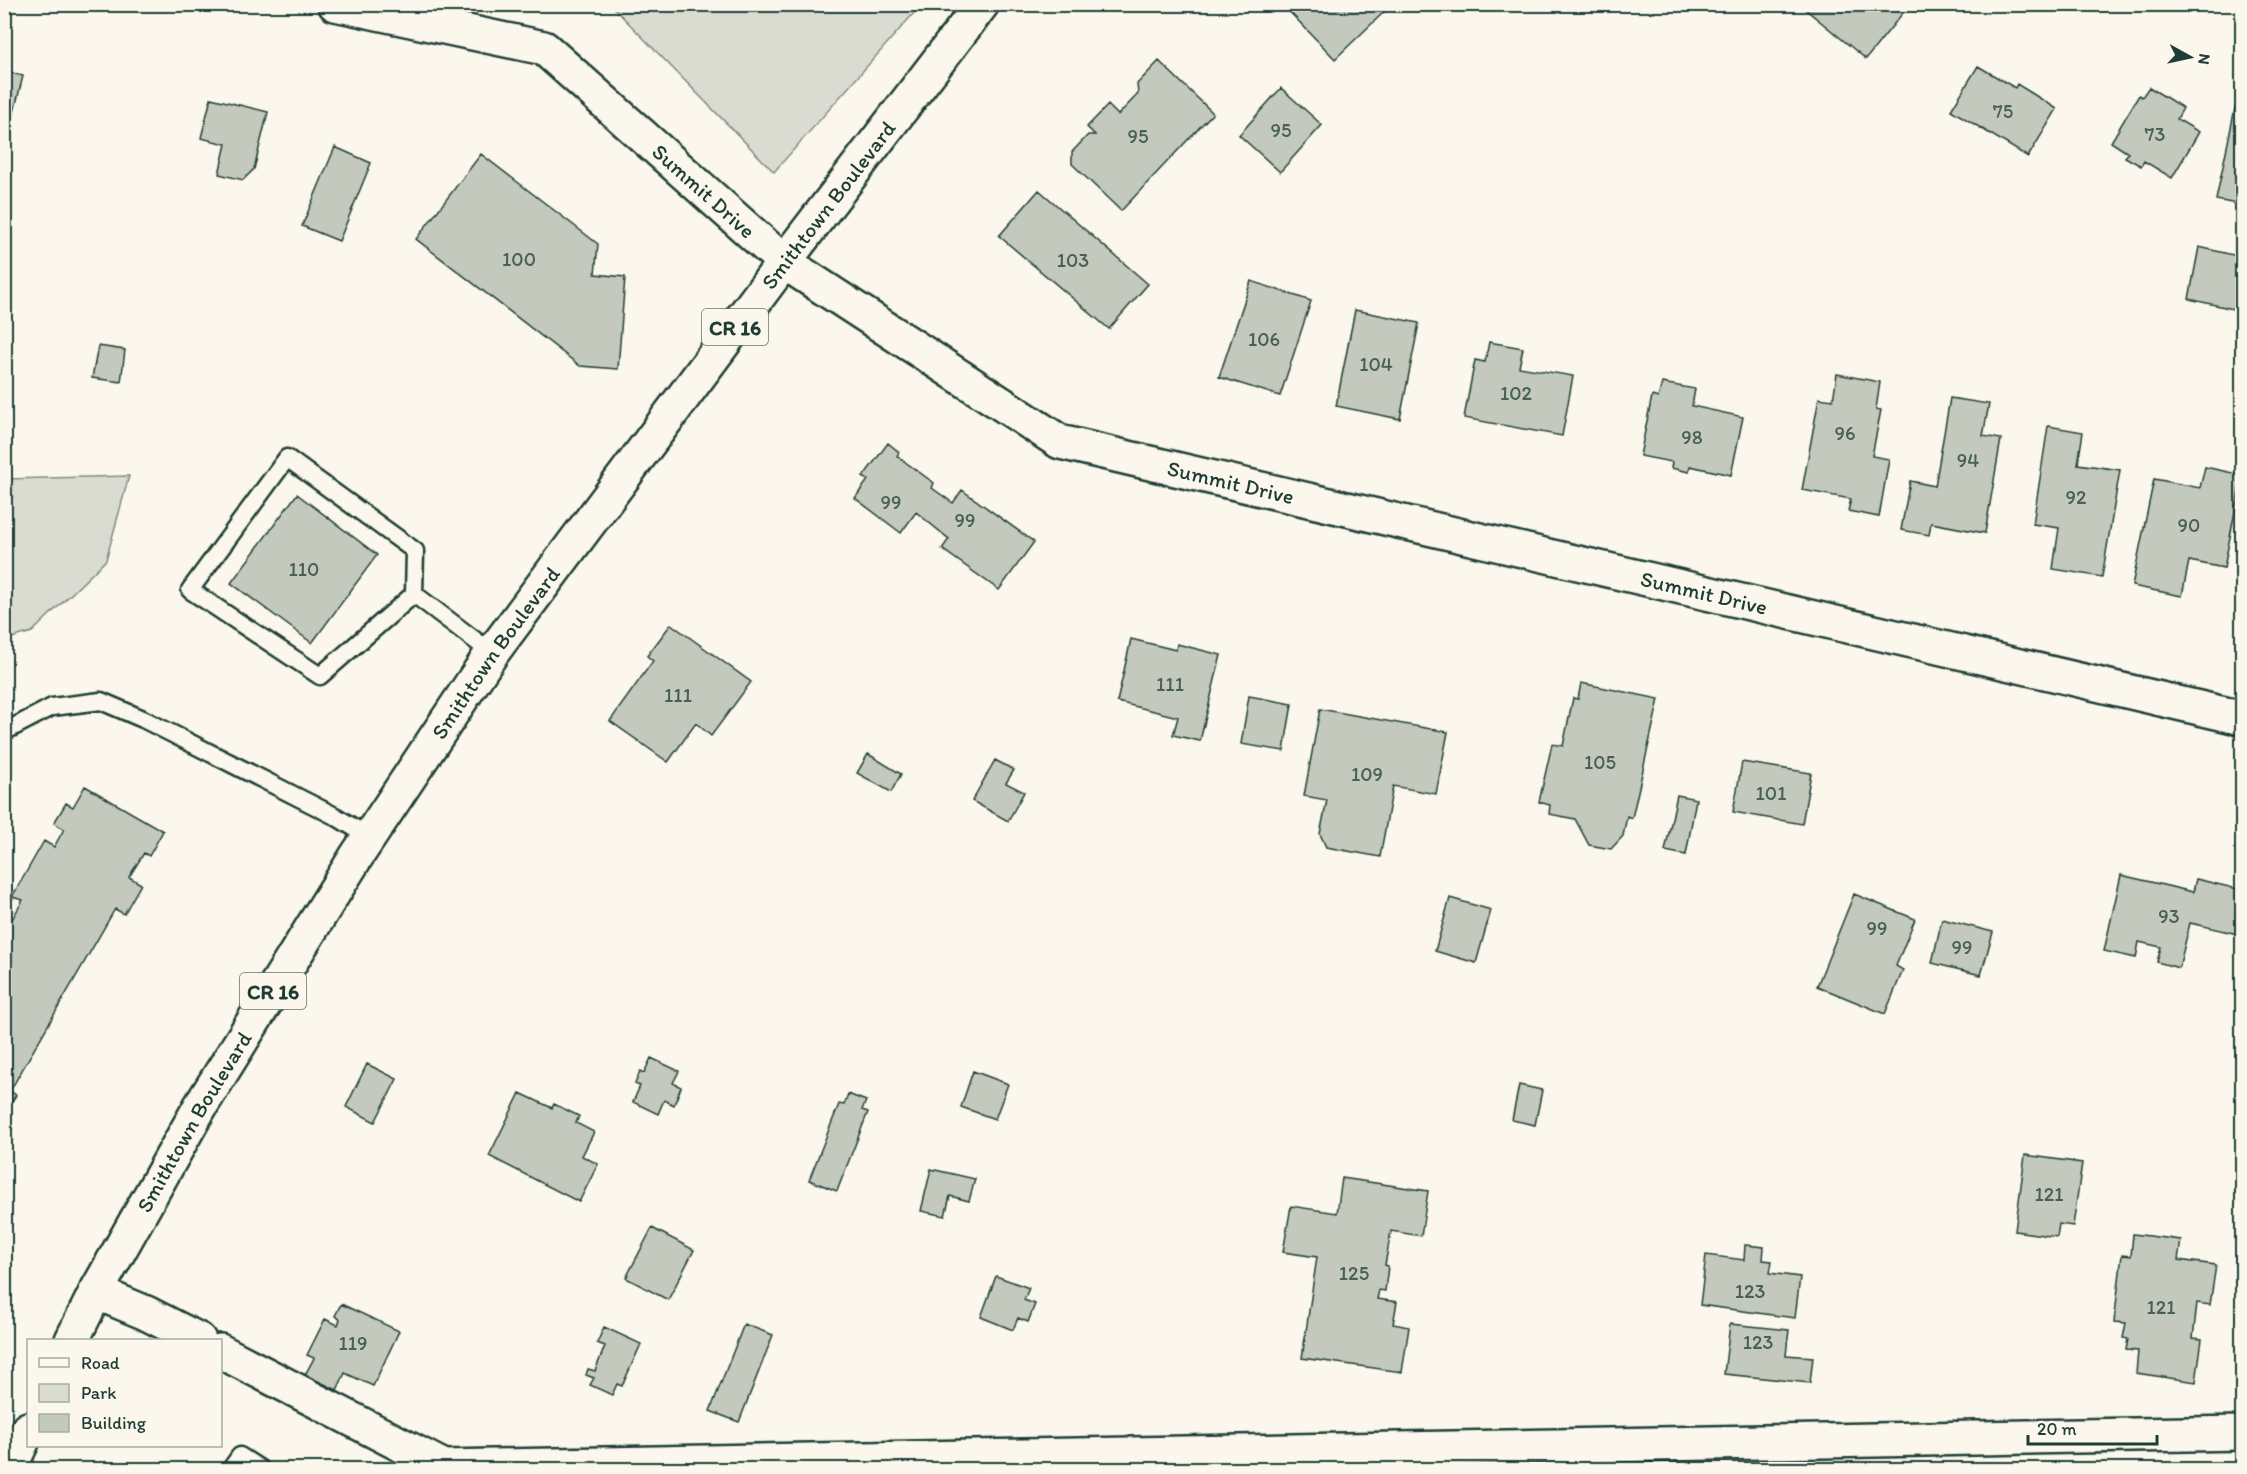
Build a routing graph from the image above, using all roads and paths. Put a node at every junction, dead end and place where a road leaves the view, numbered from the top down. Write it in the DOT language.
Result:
graph roads {
  1 [pos="335,4"];
  2 [pos="982,4"];
  3 [pos="784,262"];
  4 [pos="414,594"];
  5 [pos="492,653"];
  6 [pos="2242,718"];
  7 [pos="4,732"];
  8 [pos="371,838"];
  9 [pos="96,1292"];
  10 [pos="73,1339"];
  11 [pos="195,1339"];
  12 [pos="222,1353"];
  13 [pos="27,1431"];
  14 [pos="2242,1433"];
  15 [pos="9,1470"];
  16 [pos="230,1470"];
  17 [pos="262,1470"];
  1 -- 3 [label="street, Summit Drive"];
  2 -- 3 [label="street, Smithtown Boulevard / CR 16"];
  3 -- 5 [label="street, Smithtown Boulevard / CR 16"];
  3 -- 6 [label="street, Summit Drive"];
  4 -- 4 [label="lane"];
  4 -- 5 [label="lane"];
  5 -- 8 [label="street, Smithtown Boulevard / CR 16"];
  7 -- 8 [label="lane"];
  8 -- 9 [label="street, Smithtown Boulevard / CR 16"];
  9 -- 10 [label="street, Smithtown Boulevard / CR 16"];
  9 -- 11 [label="street"];
  12 -- 14 [label="street"];
  13 -- 15 [label="street"];
  16 -- 17 [label="lane"];
}
